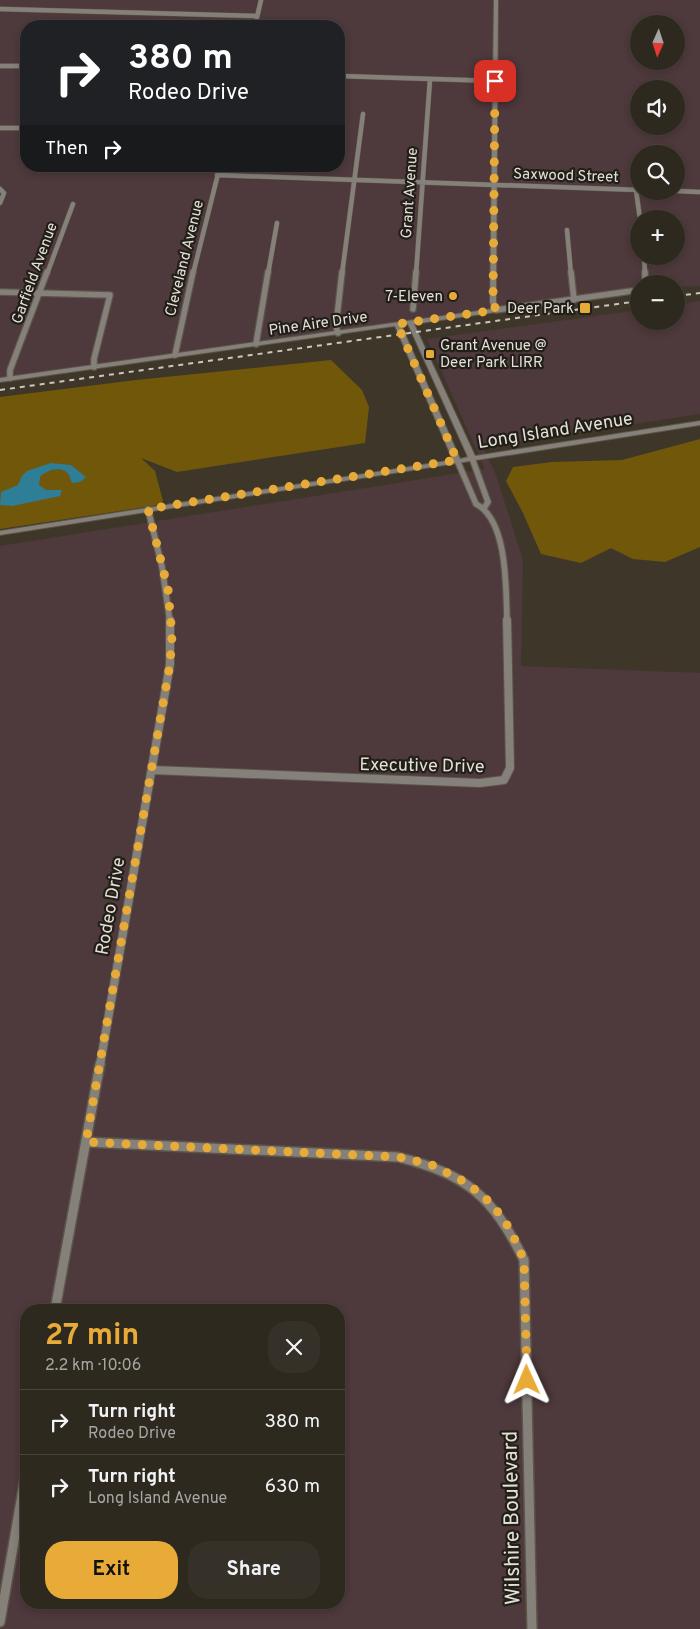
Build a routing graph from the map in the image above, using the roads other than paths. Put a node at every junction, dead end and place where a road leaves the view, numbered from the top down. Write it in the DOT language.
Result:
graph roads {
  1 [pos="261,0"];
  2 [pos="496,0"];
  3 [pos="0,9"];
  4 [pos="257,16"];
  5 [pos="256,20"];
  6 [pos="0,66"];
  7 [pos="20,66"];
  8 [pos="345,76"];
  9 [pos="430,79"];
  10 [pos="495,81"];
  11 [pos="363,114"];
  12 [pos="0,128"];
  13 [pos="20,128"];
  14 [pos="218,172"];
  15 [pos="217,175"];
  16 [pos="353,180"];
  17 [pos="422,182"];
  18 [pos="493,185"];
  19 [pos="1,190"];
  20 [pos="630,190"];
  21 [pos="685,191"];
  22 [pos="700,192"];
  23 [pos="0,203"];
  24 [pos="73,204"];
  25 [pos="276,223"];
  26 [pos="567,230"];
  27 [pos="630,291"];
  28 [pos="0,292"];
  29 [pos="40,293"];
  30 [pos="574,300"];
  31 [pos="413,309"];
  32 [pos="496,310"];
  33 [pos="410,322"];
  34 [pos="397,324"];
  35 [pos="338,333"];
  36 [pos="256,344"];
  37 [pos="175,356"];
  38 [pos="94,367"];
  39 [pos="10,378"];
  40 [pos="0,380"];
  41 [pos="700,423"];
  42 [pos="472,458"];
  43 [pos="457,460"];
  44 [pos="484,508"];
  45 [pos="148,509"];
  46 [pos="0,533"];
  47 [pos="152,770"];
  48 [pos="86,1142"];
  49 [pos="56,1304"];
  50 [pos="20,1507"];
  51 [pos="0,1622"];
  52 [pos="532,1629"];
  1 -- 4 [label="street"];
  2 -- 10 [label="street"];
  3 -- 4 [label="street"];
  4 -- 5 [label="street"];
  6 -- 7 [label="street"];
  8 -- 9 [label="street"];
  9 -- 10 [label="street"];
  9 -- 17 [label="street, Grant Avenue"];
  10 -- 18 [label="street"];
  11 -- 16 [label="street"];
  12 -- 13 [label="street"];
  14 -- 15 [label="street, Cleveland Avenue"];
  15 -- 16 [label="street, Saxwood Street"];
  15 -- 37 [label="street, Cleveland Avenue"];
  16 -- 17 [label="street, Saxwood Street"];
  16 -- 35 [label="street"];
  17 -- 18 [label="street, Saxwood Street"];
  17 -- 31 [label="street, Grant Avenue"];
  18 -- 20 [label="street, Saxwood Street"];
  18 -- 32 [label="street"];
  19 -- 23 [label="street"];
  21 -- 22 [label="street"];
  24 -- 29 [label="street, Garfield Avenue"];
  25 -- 36 [label="street"];
  26 -- 30 [label="street"];
  27 -- 30 [label="street, Pine Aire Drive"];
  28 -- 29 [label="street"];
  29 -- 38 [label="street"];
  29 -- 39 [label="street, Garfield Avenue"];
  30 -- 32 [label="street, Pine Aire Drive"];
  32 -- 33 [label="street, Pine Aire Drive"];
  33 -- 34 [label="street, Pine Aire Drive"];
  33 -- 42 [label="street"];
  34 -- 35 [label="street, Pine Aire Drive"];
  34 -- 43 [label="street"];
  35 -- 36 [label="street, Pine Aire Drive"];
  36 -- 37 [label="street, Pine Aire Drive"];
  37 -- 38 [label="street, Pine Aire Drive"];
  38 -- 39 [label="street, Pine Aire Drive"];
  39 -- 40 [label="street, Pine Aire Drive"];
  41 -- 42 [label="street, Long Island Avenue"];
  42 -- 43 [label="street, Long Island Avenue"];
  42 -- 44 [label="street, Executive Drive"];
  43 -- 44 [label="street, Executive Drive"];
  43 -- 45 [label="street, Long Island Avenue"];
  44 -- 47 [label="street, Executive Drive"];
  45 -- 46 [label="street, Long Island Avenue"];
  45 -- 47 [label="street, Rodeo Drive"];
  47 -- 48 [label="street, Rodeo Drive"];
  48 -- 49 [label="street, Rodeo Drive"];
  48 -- 52 [label="street, Wilshire Boulevard"];
  50 -- 51 [label="street"];
}
